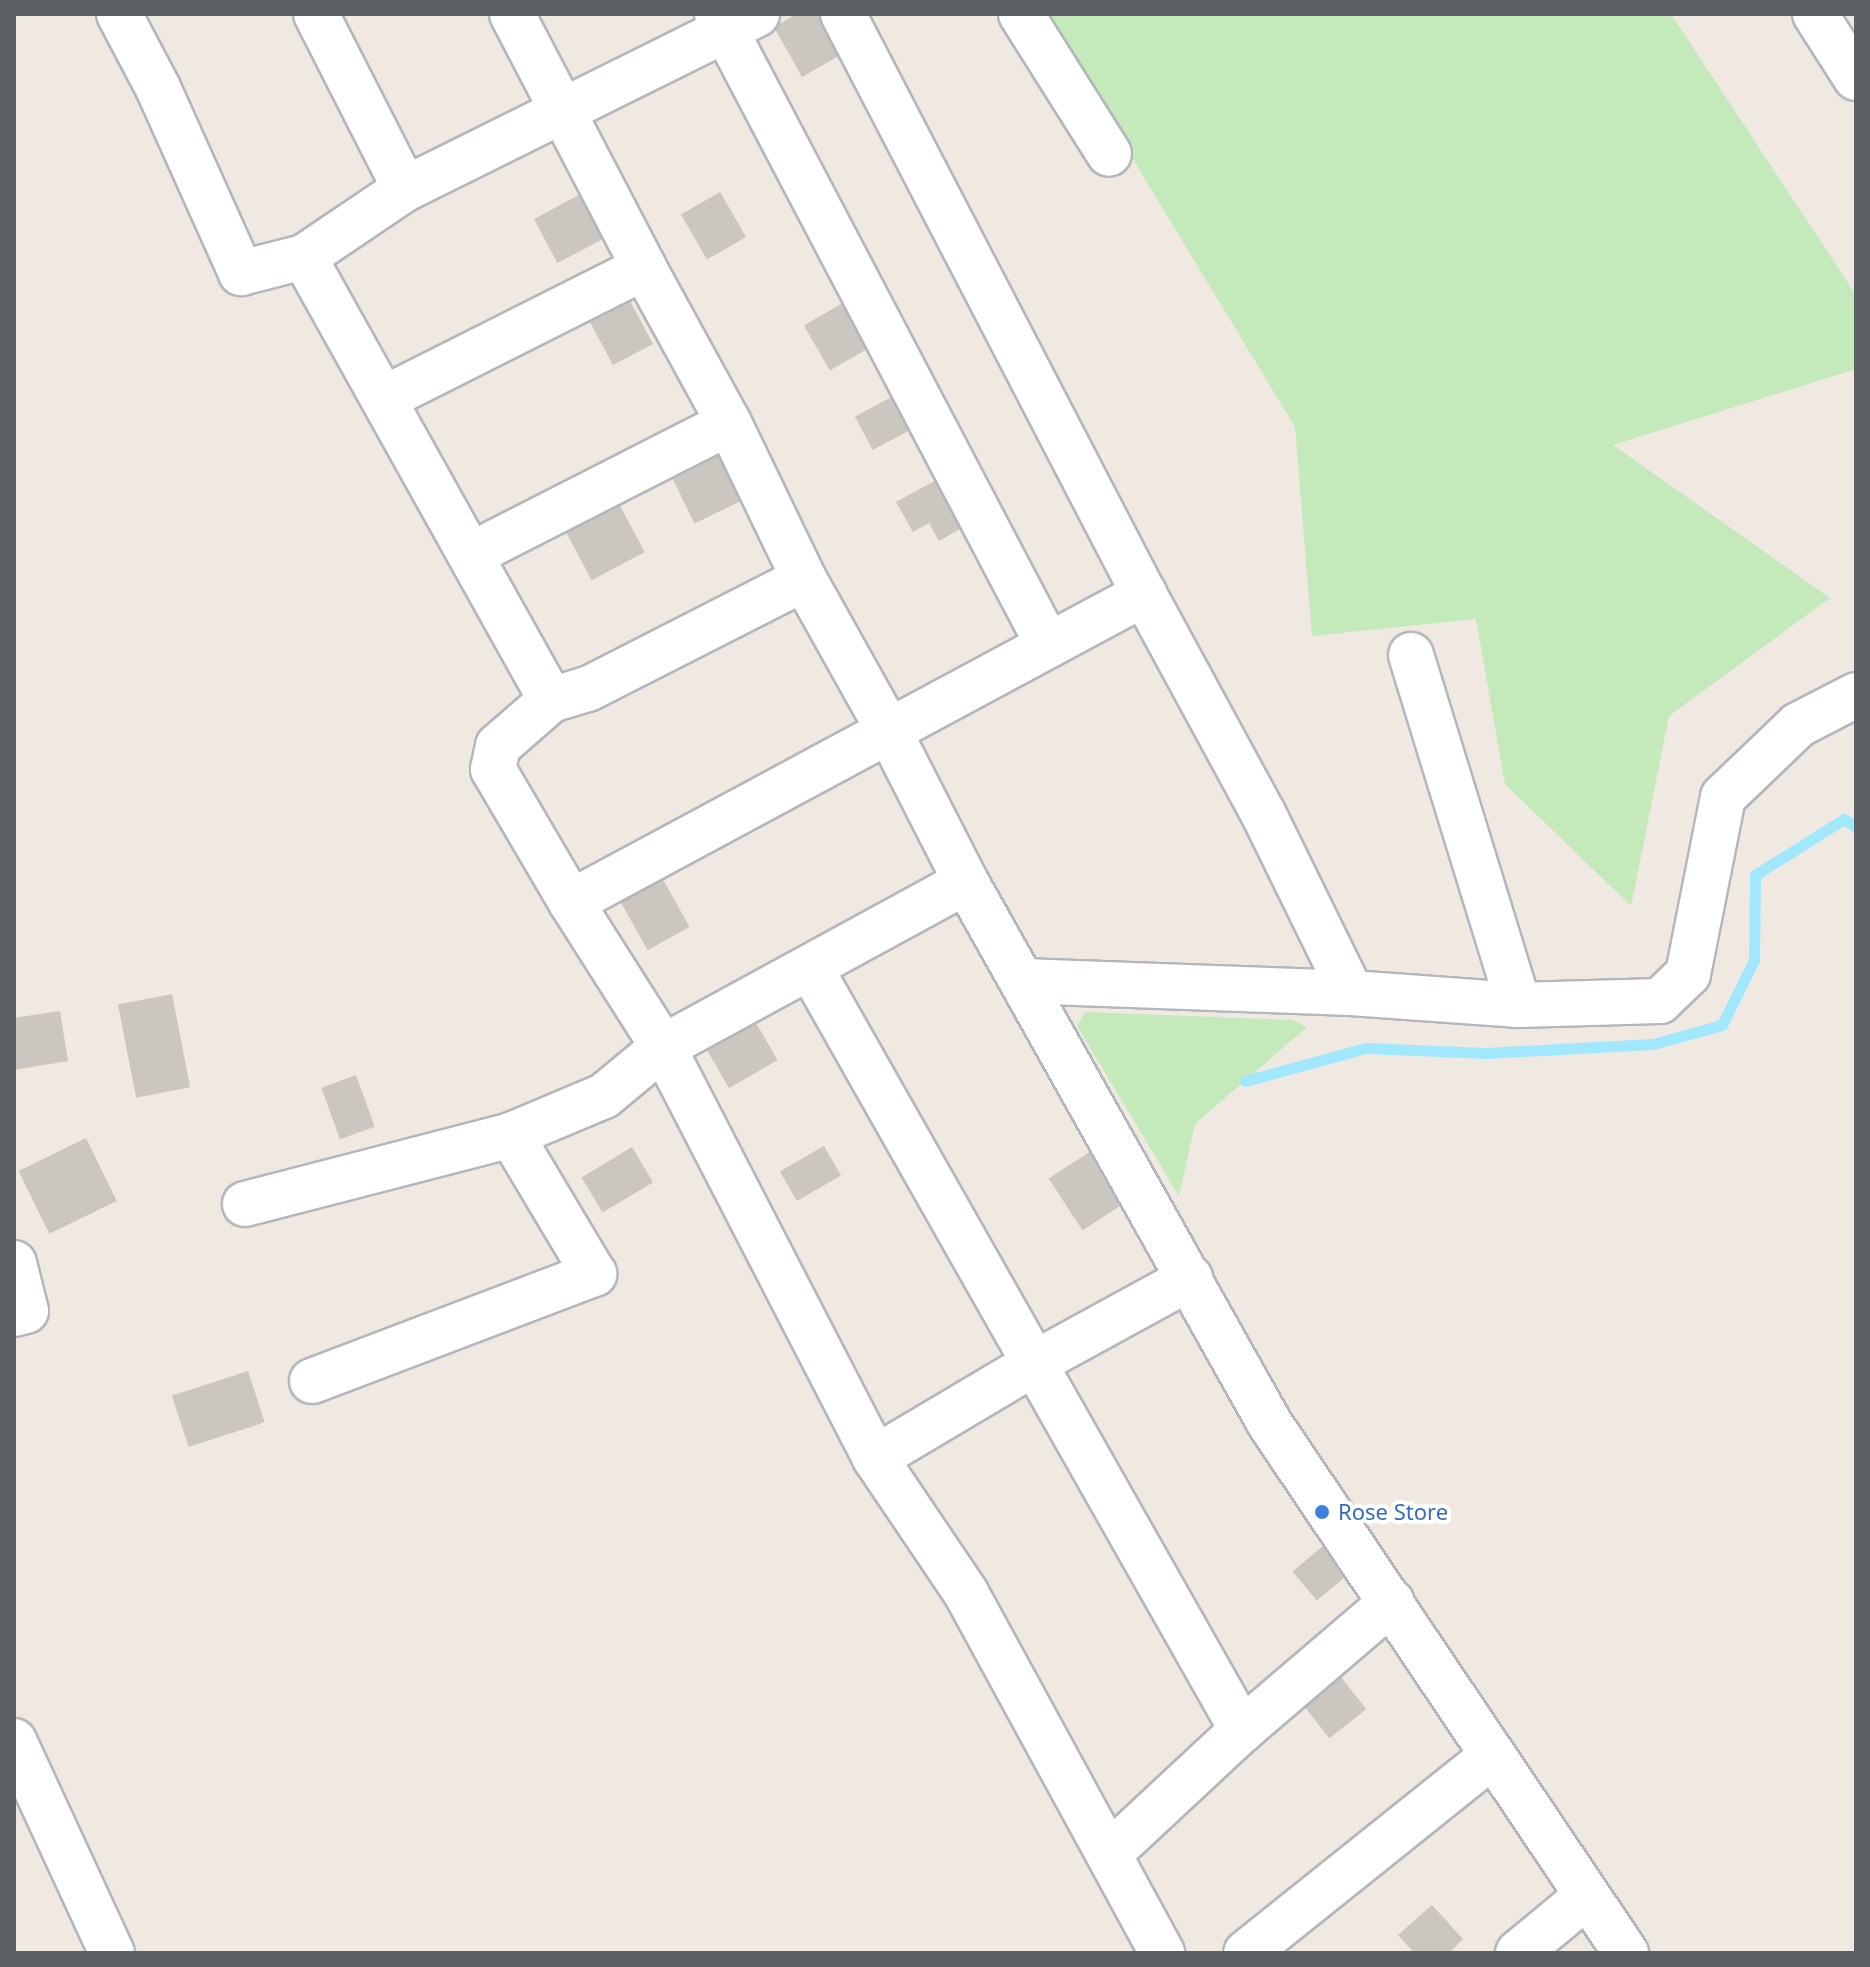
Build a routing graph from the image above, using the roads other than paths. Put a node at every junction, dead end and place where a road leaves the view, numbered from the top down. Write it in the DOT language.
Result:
graph roads {
  1 [pos="119,14"];
  2 [pos="316,14"];
  3 [pos="512,14"];
  4 [pos="843,14"];
  5 [pos="1021,14"];
  6 [pos="733,19"];
  7 [pos="560,110"];
  8 [pos="1109,154"];
  9 [pos="405,189"];
  10 [pos="304,257"];
  11 [pos="644,268"];
  12 [pos="385,398"];
  13 [pos="729,423"];
  14 [pos="472,554"];
  15 [pos="804,579"];
  16 [pos="1144,594"];
  17 [pos="1048,645"];
  18 [pos="1411,655"];
  19 [pos="1856,695"];
  20 [pos="551,700"];
  21 [pos="888,729"];
  22 [pos="966,882"];
  23 [pos="571,902"];
  24 [pos="811,969"];
  25 [pos="1022,981"];
  26 [pos="1351,993"];
  27 [pos="1519,1005"];
  28 [pos="663,1047"];
  29 [pos="511,1135"];
  30 [pos="245,1204"];
  31 [pos="14,1263"];
  32 [pos="1190,1278"];
  33 [pos="14,1314"];
  34 [pos="1035,1363"];
  35 [pos="312,1381"];
  36 [pos="875,1458"];
  37 [pos="1392,1602"];
  38 [pos="1242,1730"];
  39 [pos="14,1741"];
  40 [pos="1492,1756"];
  41 [pos="1110,1853"];
  42 [pos="1587,1896"];
  43 [pos="112,1953"];
  44 [pos="1162,1953"];
  45 [pos="1246,1953"];
  46 [pos="1518,1953"];
  47 [pos="1626,1953"];
  1 -- 10 [label="street"];
  2 -- 9 [label="street"];
  3 -- 7 [label="street"];
  4 -- 16 [label="street"];
  5 -- 8 [label="street"];
  6 -- 7 [label="street"];
  6 -- 17 [label="street"];
  7 -- 9 [label="street"];
  7 -- 11 [label="street"];
  9 -- 10 [label="street"];
  10 -- 12 [label="street"];
  11 -- 12 [label="street"];
  11 -- 13 [label="street"];
  12 -- 14 [label="street"];
  13 -- 14 [label="street"];
  13 -- 15 [label="street"];
  14 -- 20 [label="street"];
  15 -- 20 [label="street"];
  15 -- 21 [label="street"];
  16 -- 17 [label="street"];
  16 -- 26 [label="street"];
  17 -- 21 [label="street"];
  18 -- 27 [label="street"];
  19 -- 27 [label="street"];
  20 -- 23 [label="street"];
  21 -- 22 [label="street"];
  21 -- 23 [label="street"];
  22 -- 24 [label="street"];
  22 -- 25 [label="street"];
  23 -- 28 [label="street"];
  24 -- 28 [label="street"];
  24 -- 34 [label="street"];
  25 -- 26 [label="street"];
  25 -- 32 [label="street"];
  26 -- 27 [label="street"];
  28 -- 29 [label="street"];
  28 -- 36 [label="street"];
  29 -- 30 [label="street"];
  29 -- 35 [label="street"];
  31 -- 33 [label="street"];
  32 -- 34 [label="street"];
  32 -- 37 [label="street"];
  34 -- 36 [label="street"];
  34 -- 38 [label="street"];
  36 -- 41 [label="street"];
  37 -- 38 [label="street"];
  37 -- 40 [label="street"];
  38 -- 41 [label="street"];
  39 -- 43 [label="street"];
  40 -- 42 [label="street"];
  40 -- 45 [label="street"];
  41 -- 44 [label="street"];
  42 -- 46 [label="street"];
  42 -- 47 [label="street"];
}
